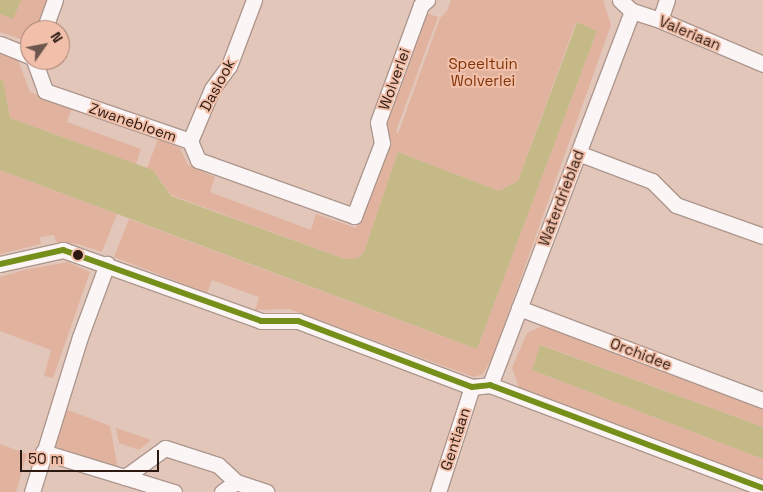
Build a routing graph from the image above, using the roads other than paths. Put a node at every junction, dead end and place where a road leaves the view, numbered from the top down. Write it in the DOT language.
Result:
graph roads {
  1 [pos="55,0"];
  2 [pos="254,0"];
  3 [pos="427,0"];
  4 [pos="620,0"];
  5 [pos="667,0"];
  6 [pos="632,11"];
  7 [pos="48,20"];
  8 [pos="660,20"];
  9 [pos="0,44"];
  10 [pos="20,52"];
  11 [pos="763,64"];
  12 [pos="38,70"];
  13 [pos="190,141"];
  14 [pos="578,153"];
  15 [pos="354,216"];
  16 [pos="763,236"];
  17 [pos="0,264"];
  18 [pos="107,264"];
  19 [pos="519,308"];
  20 [pos="490,386"];
  21 [pos="472,387"];
  22 [pos="763,400"];
  23 [pos="43,452"];
  24 [pos="124,477"];
  25 [pos="236,482"];
  26 [pos="763,488"];
  27 [pos="32,492"];
  28 [pos="174,492"];
  29 [pos="222,492"];
  30 [pos="266,492"];
  31 [pos="438,492"];
  1 -- 7 [label="street"];
  2 -- 13 [label="street, Daslook"];
  3 -- 15 [label="street, Wolverlei"];
  4 -- 6 [label="street, Valeriaan"];
  5 -- 8 [label="street"];
  6 -- 8 [label="street, Valeriaan"];
  6 -- 14 [label="street, Waterdrieblad"];
  8 -- 11 [label="street, Valeriaan"];
  9 -- 10 [label="street"];
  12 -- 13 [label="street, Zwanebloem"];
  13 -- 15 [label="street, Zwanebloem"];
  14 -- 16 [label="street"];
  14 -- 19 [label="street, Waterdrieblad"];
  17 -- 18 [label="street"];
  18 -- 21 [label="street"];
  18 -- 23 [label="street"];
  19 -- 20 [label="street, Waterdrieblad"];
  19 -- 22 [label="street, Orchidee"];
  20 -- 21 [label="street"];
  20 -- 26 [label="street"];
  21 -- 31 [label="street, Gentiaan"];
  23 -- 24 [label="street"];
  23 -- 27 [label="street"];
  24 -- 25 [label="street"];
  24 -- 28 [label="street"];
  25 -- 29 [label="street"];
  25 -- 30 [label="street"];
}
